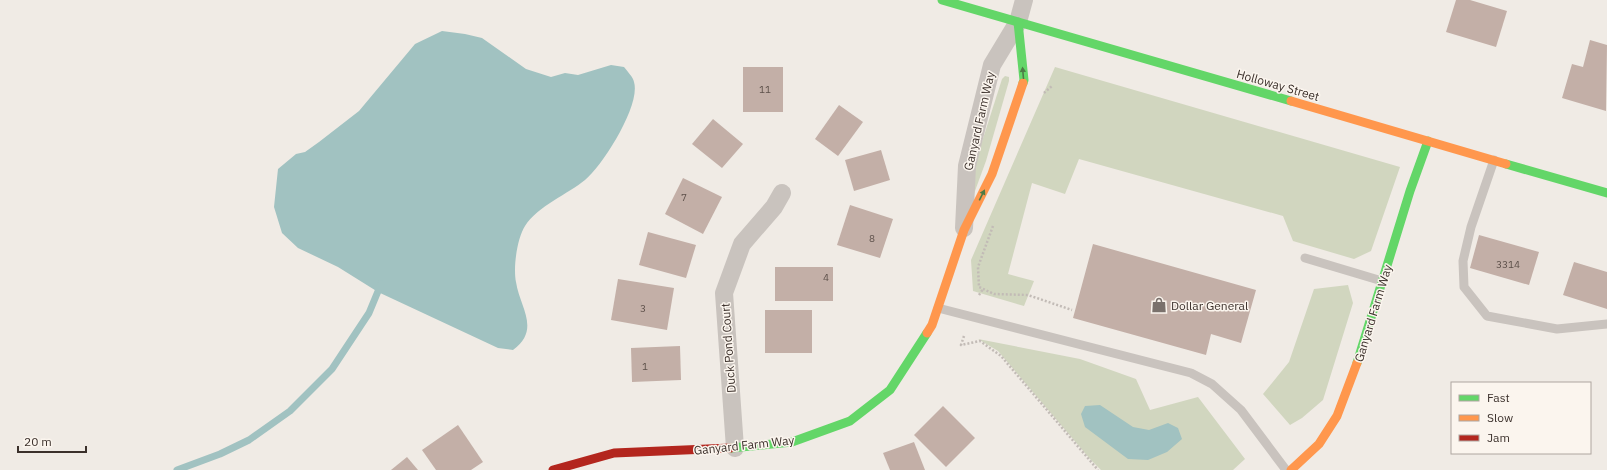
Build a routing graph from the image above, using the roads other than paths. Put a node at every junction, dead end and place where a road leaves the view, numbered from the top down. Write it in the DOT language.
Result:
graph roads {
  1 [pos="942,0"];
  2 [pos="1024,0"];
  3 [pos="1018,22"];
  4 [pos="1428,141"];
  5 [pos="1494,160"];
  6 [pos="782,193"];
  7 [pos="1607,193"];
  8 [pos="964,230"];
  9 [pos="1305,258"];
  10 [pos="1382,281"];
  11 [pos="938,308"];
  12 [pos="1607,324"];
  13 [pos="735,448"];
  14 [pos="553,470"];
  15 [pos="1286,470"];
  16 [pos="1291,470"];
  1 -- 3 [label="main road, Holloway Street"];
  2 -- 3 [label="street"];
  3 -- 4 [label="main road, Holloway Street"];
  3 -- 8 [label="street, Ganyard Farm Way"];
  8 -- 3 [label="main road, Ganyard Farm Way, one-way"];
  4 -- 5 [label="main road, Holloway Street"];
  4 -- 10 [label="main road, Ganyard Farm Way"];
  5 -- 7 [label="main road, Holloway Street"];
  5 -- 12 [label="lane"];
  6 -- 13 [label="street, Duck Pond Court"];
  8 -- 11 [label="main road, Ganyard Farm Way"];
  9 -- 10 [label="lane"];
  10 -- 16 [label="main road, Ganyard Farm Way"];
  11 -- 13 [label="main road, Ganyard Farm Way"];
  11 -- 15 [label="lane"];
  13 -- 14 [label="main road, Ganyard Farm Way"];
}
